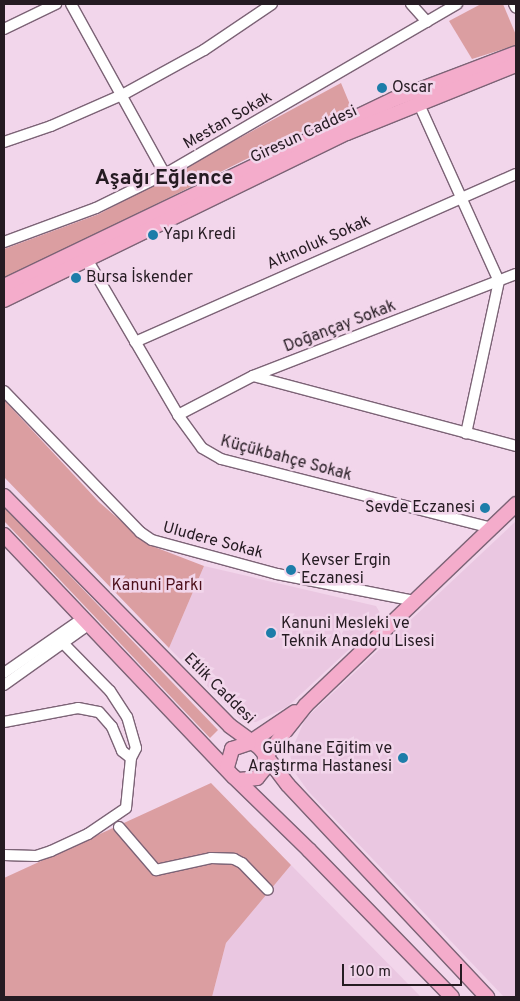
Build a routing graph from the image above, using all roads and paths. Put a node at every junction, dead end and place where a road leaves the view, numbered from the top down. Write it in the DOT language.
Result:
graph roads {
  1 [pos="56,4"];
  2 [pos="71,4"];
  3 [pos="272,4"];
  4 [pos="411,4"];
  5 [pos="457,4"];
  6 [pos="514,4"];
  7 [pos="516,8"];
  8 [pos="426,22"];
  9 [pos="4,29"];
  10 [pos="516,53"];
  11 [pos="516,65"];
  12 [pos="124,94"];
  13 [pos="418,102"];
  14 [pos="4,142"];
  15 [pos="165,174"];
  16 [pos="516,174"];
  17 [pos="461,196"];
  18 [pos="4,242"];
  19 [pos="87,259"];
  20 [pos="516,274"];
  21 [pos="499,281"];
  22 [pos="4,286"];
  23 [pos="4,300"];
  24 [pos="135,342"];
  25 [pos="253,376"];
  26 [pos="4,391"];
  27 [pos="178,415"];
  28 [pos="466,432"];
  29 [pos="516,446"];
  30 [pos="4,496"];
  31 [pos="516,504"];
  32 [pos="492,528"];
  33 [pos="4,535"];
  34 [pos="4,540"];
  35 [pos="20,553"];
  36 [pos="414,601"];
  37 [pos="85,622"];
  38 [pos="62,642"];
  39 [pos="4,673"];
  40 [pos="4,685"];
  41 [pos="306,705"];
  42 [pos="5,721"];
  43 [pos="250,743"];
  44 [pos="265,757"];
  45 [pos="131,758"];
  46 [pos="227,767"];
  47 [pos="239,780"];
  48 [pos="119,827"];
  49 [pos="4,855"];
  50 [pos="268,890"];
  51 [pos="452,997"];
  52 [pos="487,997"];
  1 -- 9 [label="street"];
  2 -- 12 [label="street"];
  3 -- 12 [label="street"];
  4 -- 8 [label="street"];
  5 -- 8 [label="street, Mestan Sokak"];
  6 -- 7 [label="street"];
  8 -- 15 [label="street, Mestan Sokak"];
  10 -- 22 [label="main road, Giresun Caddesi"];
  11 -- 13 [label="main road, Giresun Caddesi"];
  12 -- 14 [label="street"];
  12 -- 15 [label="street"];
  13 -- 17 [label="street"];
  13 -- 19 [label="main road, Giresun Caddesi"];
  15 -- 18 [label="street, Mestan Sokak"];
  16 -- 17 [label="street, Altınoluk Sokak"];
  17 -- 21 [label="street"];
  17 -- 24 [label="street, Altınoluk Sokak"];
  19 -- 23 [label="main road, Giresun Caddesi"];
  19 -- 24 [label="street, Küçükbahçe Sokak"];
  20 -- 21 [label="street, Doğançay Sokak"];
  21 -- 25 [label="street, Doğançay Sokak"];
  21 -- 28 [label="street"];
  24 -- 27 [label="street, Küçükbahçe Sokak"];
  25 -- 27 [label="street, Doğançay Sokak"];
  25 -- 28 [label="street"];
  26 -- 36 [label="street, Uludere Sokak"];
  27 -- 32 [label="street, Küçükbahçe Sokak"];
  28 -- 29 [label="street"];
  30 -- 43 [label="main road, Etlik Caddesi"];
  31 -- 32 [label="main road"];
  32 -- 36 [label="main road"];
  33 -- 35 [label="main road"];
  34 -- 35 [label="main road"];
  35 -- 37 [label="main road"];
  36 -- 41 [label="main road"];
  37 -- 38 [label="street"];
  37 -- 39 [label="street"];
  37 -- 46 [label="main road"];
  38 -- 40 [label="street"];
  38 -- 45 [label="street"];
  41 -- 43 [label="main road"];
  41 -- 44 [label="main road"];
  42 -- 45 [label="street"];
  43 -- 44 [label="main road, Etlik Caddesi"];
  43 -- 46 [label="main road"];
  44 -- 47 [label="main road"];
  44 -- 52 [label="main road, Etlik Caddesi"];
  45 -- 49 [label="street"];
  46 -- 47 [label="main road"];
  47 -- 51 [label="main road"];
  48 -- 50 [label="street"];
}
